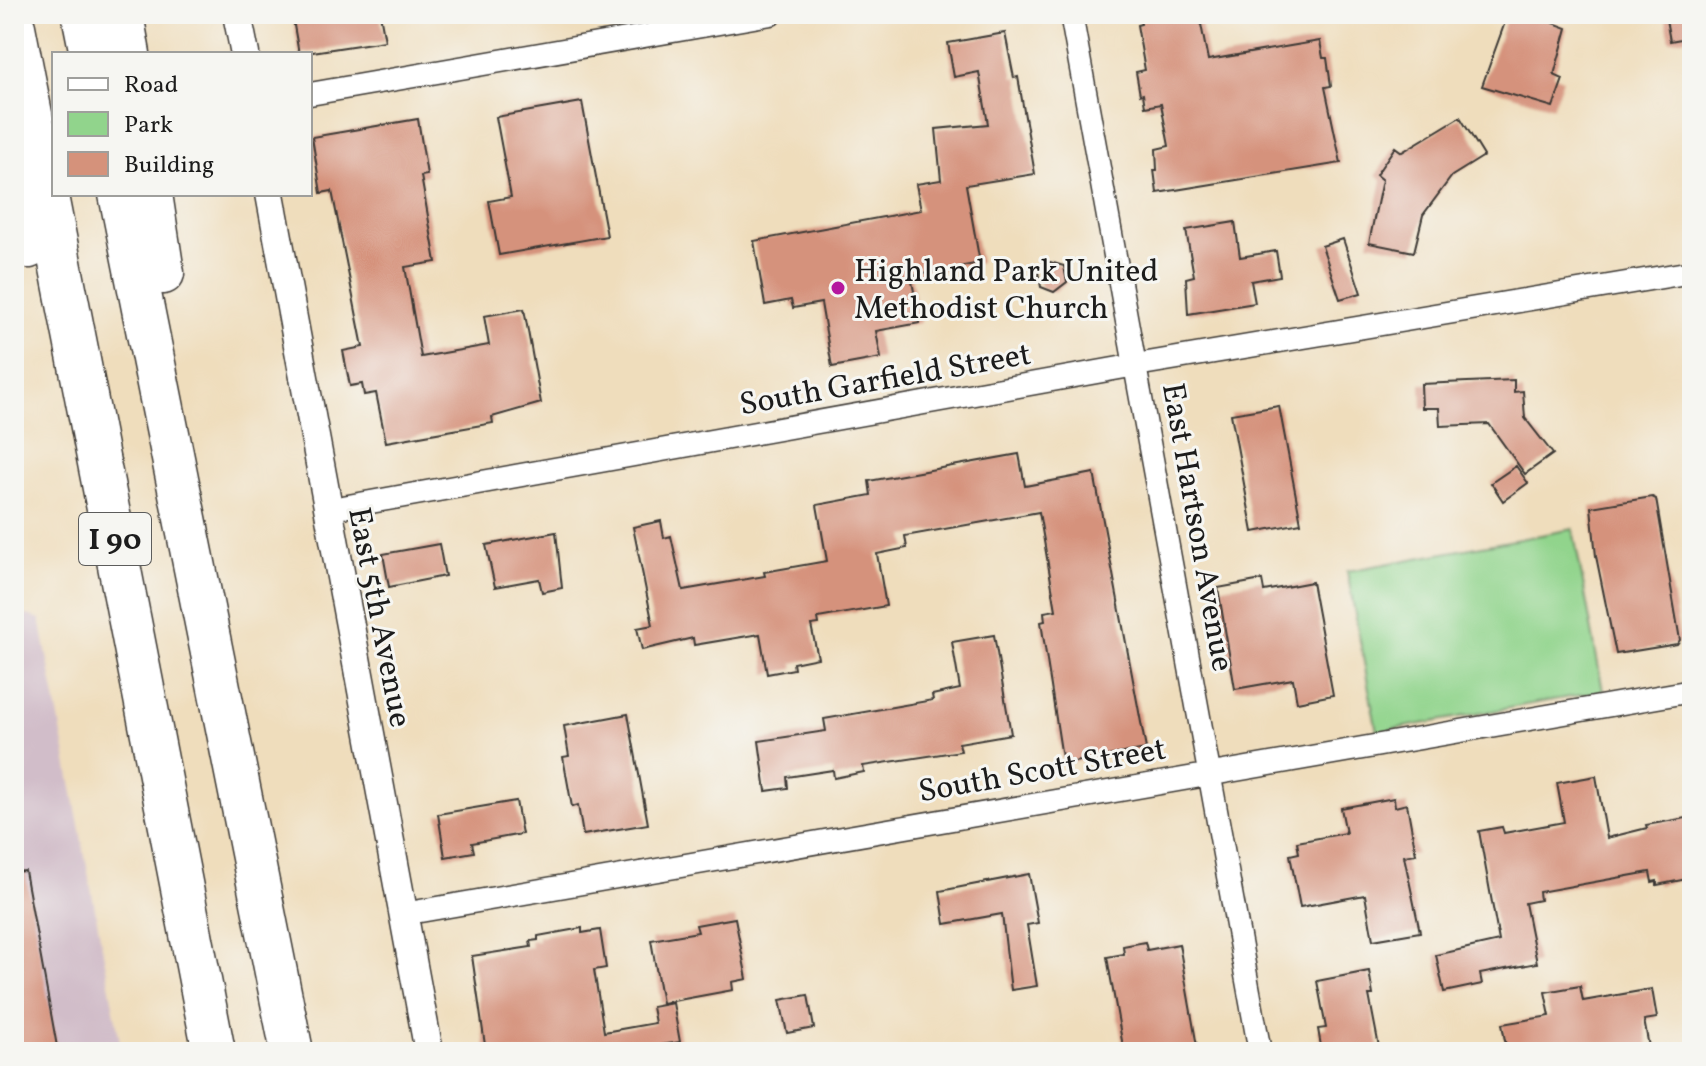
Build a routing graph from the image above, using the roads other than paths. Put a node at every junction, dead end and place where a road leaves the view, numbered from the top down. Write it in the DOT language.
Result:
graph roads {
  1 [pos="83,14"];
  2 [pos="122,14"];
  3 [pos="237,14"];
  4 [pos="771,14"];
  5 [pos="1071,14"];
  6 [pos="14,27"];
  7 [pos="91,52"];
  8 [pos="129,52"];
  9 [pos="245,52"];
  10 [pos="312,94"];
  11 [pos="14,182"];
  12 [pos="120,196"];
  13 [pos="151,196"];
  14 [pos="270,196"];
  15 [pos="1692,272"];
  16 [pos="1136,365"];
  17 [pos="326,510"];
  18 [pos="1692,691"];
  19 [pos="1211,772"];
  20 [pos="255,855"];
  21 [pos="183,882"];
  22 [pos="403,914"];
  23 [pos="214,1052"];
  24 [pos="292,1052"];
  25 [pos="429,1052"];
  26 [pos="1260,1052"];
  1 -- 7 [label="highway"];
  2 -- 8 [label="highway"];
  3 -- 9 [label="street"];
  4 -- 10 [label="street"];
  5 -- 16 [label="street, East Hartson Avenue"];
  6 -- 21 [label="highway, I 90"];
  11 -- 21 [label="highway"];
  12 -- 20 [label="highway, I 90"];
  13 -- 20 [label="highway"];
  14 -- 17 [label="street, East 5th Avenue"];
  15 -- 16 [label="street, South Garfield Street"];
  16 -- 17 [label="street, South Garfield Street"];
  16 -- 19 [label="street, East Hartson Avenue"];
  17 -- 22 [label="street, East 5th Avenue"];
  18 -- 19 [label="street, South Scott Street"];
  19 -- 22 [label="street, South Scott Street"];
  19 -- 26 [label="street, East Hartson Avenue"];
  20 -- 24 [label="highway, I 90"];
  21 -- 23 [label="highway, I 90"];
  22 -- 25 [label="street, East 5th Avenue"];
}
